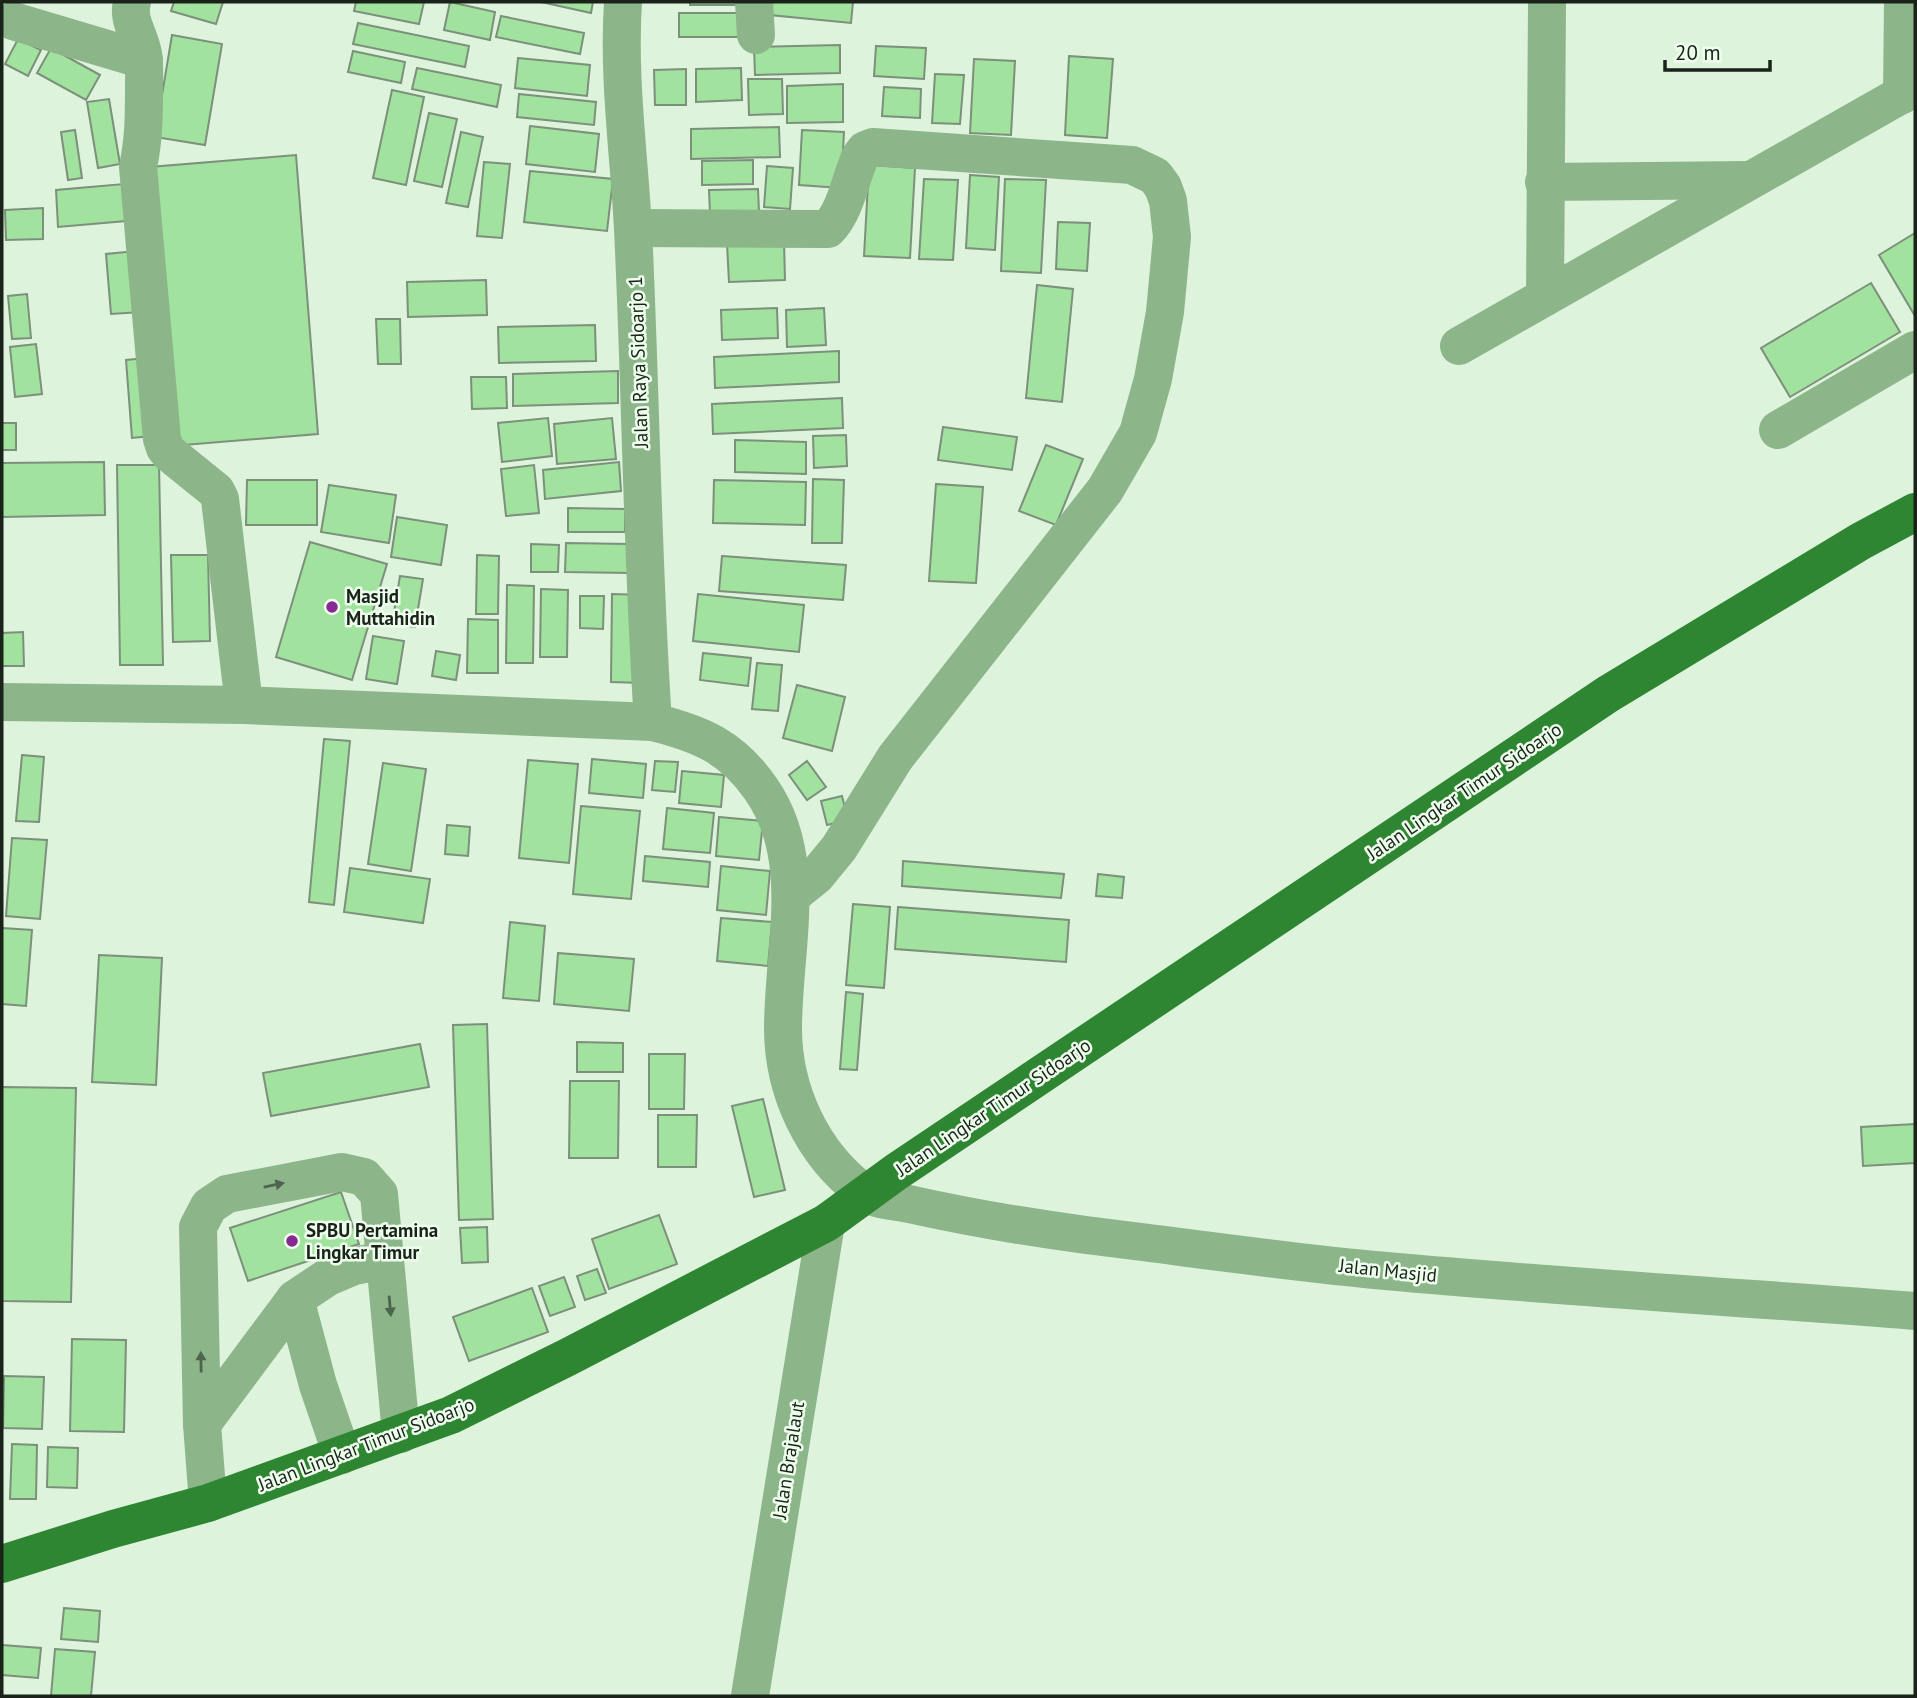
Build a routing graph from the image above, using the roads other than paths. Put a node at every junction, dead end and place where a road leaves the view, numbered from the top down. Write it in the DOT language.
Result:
graph roads {
  1 [pos="132,2"];
  2 [pos="623,2"];
  3 [pos="1547,2"];
  4 [pos="1903,2"];
  5 [pos="13,21"];
  6 [pos="144,60"];
  7 [pos="1909,91"];
  8 [pos="1752,180"];
  9 [pos="1544,182"];
  10 [pos="633,228"];
  11 [pos="1545,297"];
  12 [pos="1459,346"];
  13 [pos="1915,350"];
  14 [pos="1778,430"];
  15 [pos="1915,512"];
  16 [pos="2,702"];
  17 [pos="244,705"];
  18 [pos="653,722"];
  19 [pos="791,896"];
  20 [pos="865,1194"];
  21 [pos="826,1223"];
  22 [pos="385,1260"];
  23 [pos="295,1299"];
  24 [pos="1915,1311"];
  25 [pos="202,1424"];
  26 [pos="401,1434"];
  27 [pos="342,1455"];
  28 [pos="208,1503"];
  29 [pos="2,1564"];
  30 [pos="750,1696"];
  1 -- 6 [label="street"];
  2 -- 10 [label="street, Jalan Raya Sidoarjo 1"];
  3 -- 9 [label="street"];
  4 -- 7 [label="street"];
  5 -- 6 [label="street"];
  6 -- 17 [label="street"];
  7 -- 8 [label="street"];
  8 -- 9 [label="street"];
  8 -- 11 [label="street"];
  9 -- 11 [label="street"];
  10 -- 18 [label="street, Jalan Raya Sidoarjo 1"];
  10 -- 19 [label="street"];
  11 -- 12 [label="street"];
  13 -- 14 [label="street"];
  15 -- 20 [label="main road, Jalan Lingkar Timur Sidoarjo"];
  16 -- 17 [label="street"];
  17 -- 18 [label="street"];
  18 -- 19 [label="street"];
  19 -- 20 [label="street"];
  20 -- 21 [label="main road, Jalan Lingkar Timur Sidoarjo"];
  20 -- 24 [label="street, Jalan Masjid"];
  21 -- 26 [label="main road, Jalan Lingkar Timur Sidoarjo"];
  21 -- 30 [label="street, Jalan Brajalaut"];
  22 -- 23 [label="street"];
  25 -- 22 [label="street, one-way"];
  22 -- 26 [label="street, one-way"];
  23 -- 25 [label="street"];
  23 -- 27 [label="street"];
  25 -- 28 [label="street"];
  26 -- 27 [label="main road, Jalan Lingkar Timur Sidoarjo"];
  27 -- 28 [label="main road, Jalan Lingkar Timur Sidoarjo"];
  28 -- 29 [label="main road, Jalan Lingkar Timur Sidoarjo"];
}
